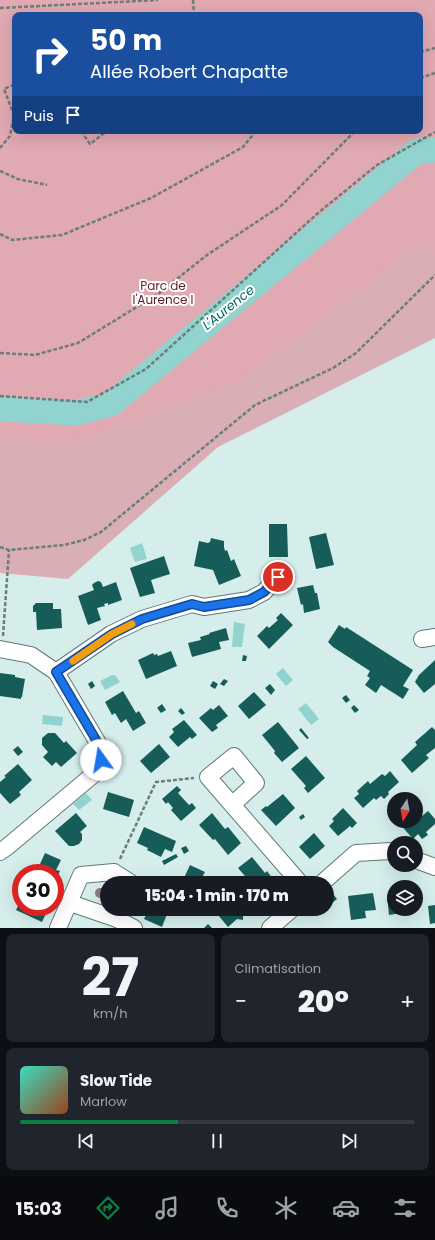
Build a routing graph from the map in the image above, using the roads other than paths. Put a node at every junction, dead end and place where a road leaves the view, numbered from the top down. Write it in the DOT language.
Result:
graph roads {
  1 [pos="278,577"];
  2 [pos="1,648"];
  3 [pos="56,672"];
  4 [pos="232,805"];
  5 [pos="387,851"];
  6 [pos="0,852"];
  7 [pos="423,863"];
  8 [pos="435,867"];
  9 [pos="120,876"];
  10 [pos="294,876"];
  11 [pos="330,876"];
  12 [pos="70,903"];
  13 [pos="100,910"];
  14 [pos="121,916"];
  15 [pos="284,916"];
  16 [pos="58,928"];
  17 [pos="134,928"];
  18 [pos="270,928"];
  1 -- 3 [label="street"];
  2 -- 3 [label="street"];
  3 -- 6 [label="street"];
  4 -- 4 [label="street"];
  4 -- 10 [label="street"];
  5 -- 11 [label="street"];
  7 -- 8 [label="street"];
  9 -- 12 [label="street"];
  12 -- 13 [label="street"];
  12 -- 16 [label="street"];
  14 -- 17 [label="street"];
  15 -- 18 [label="street"];
}
